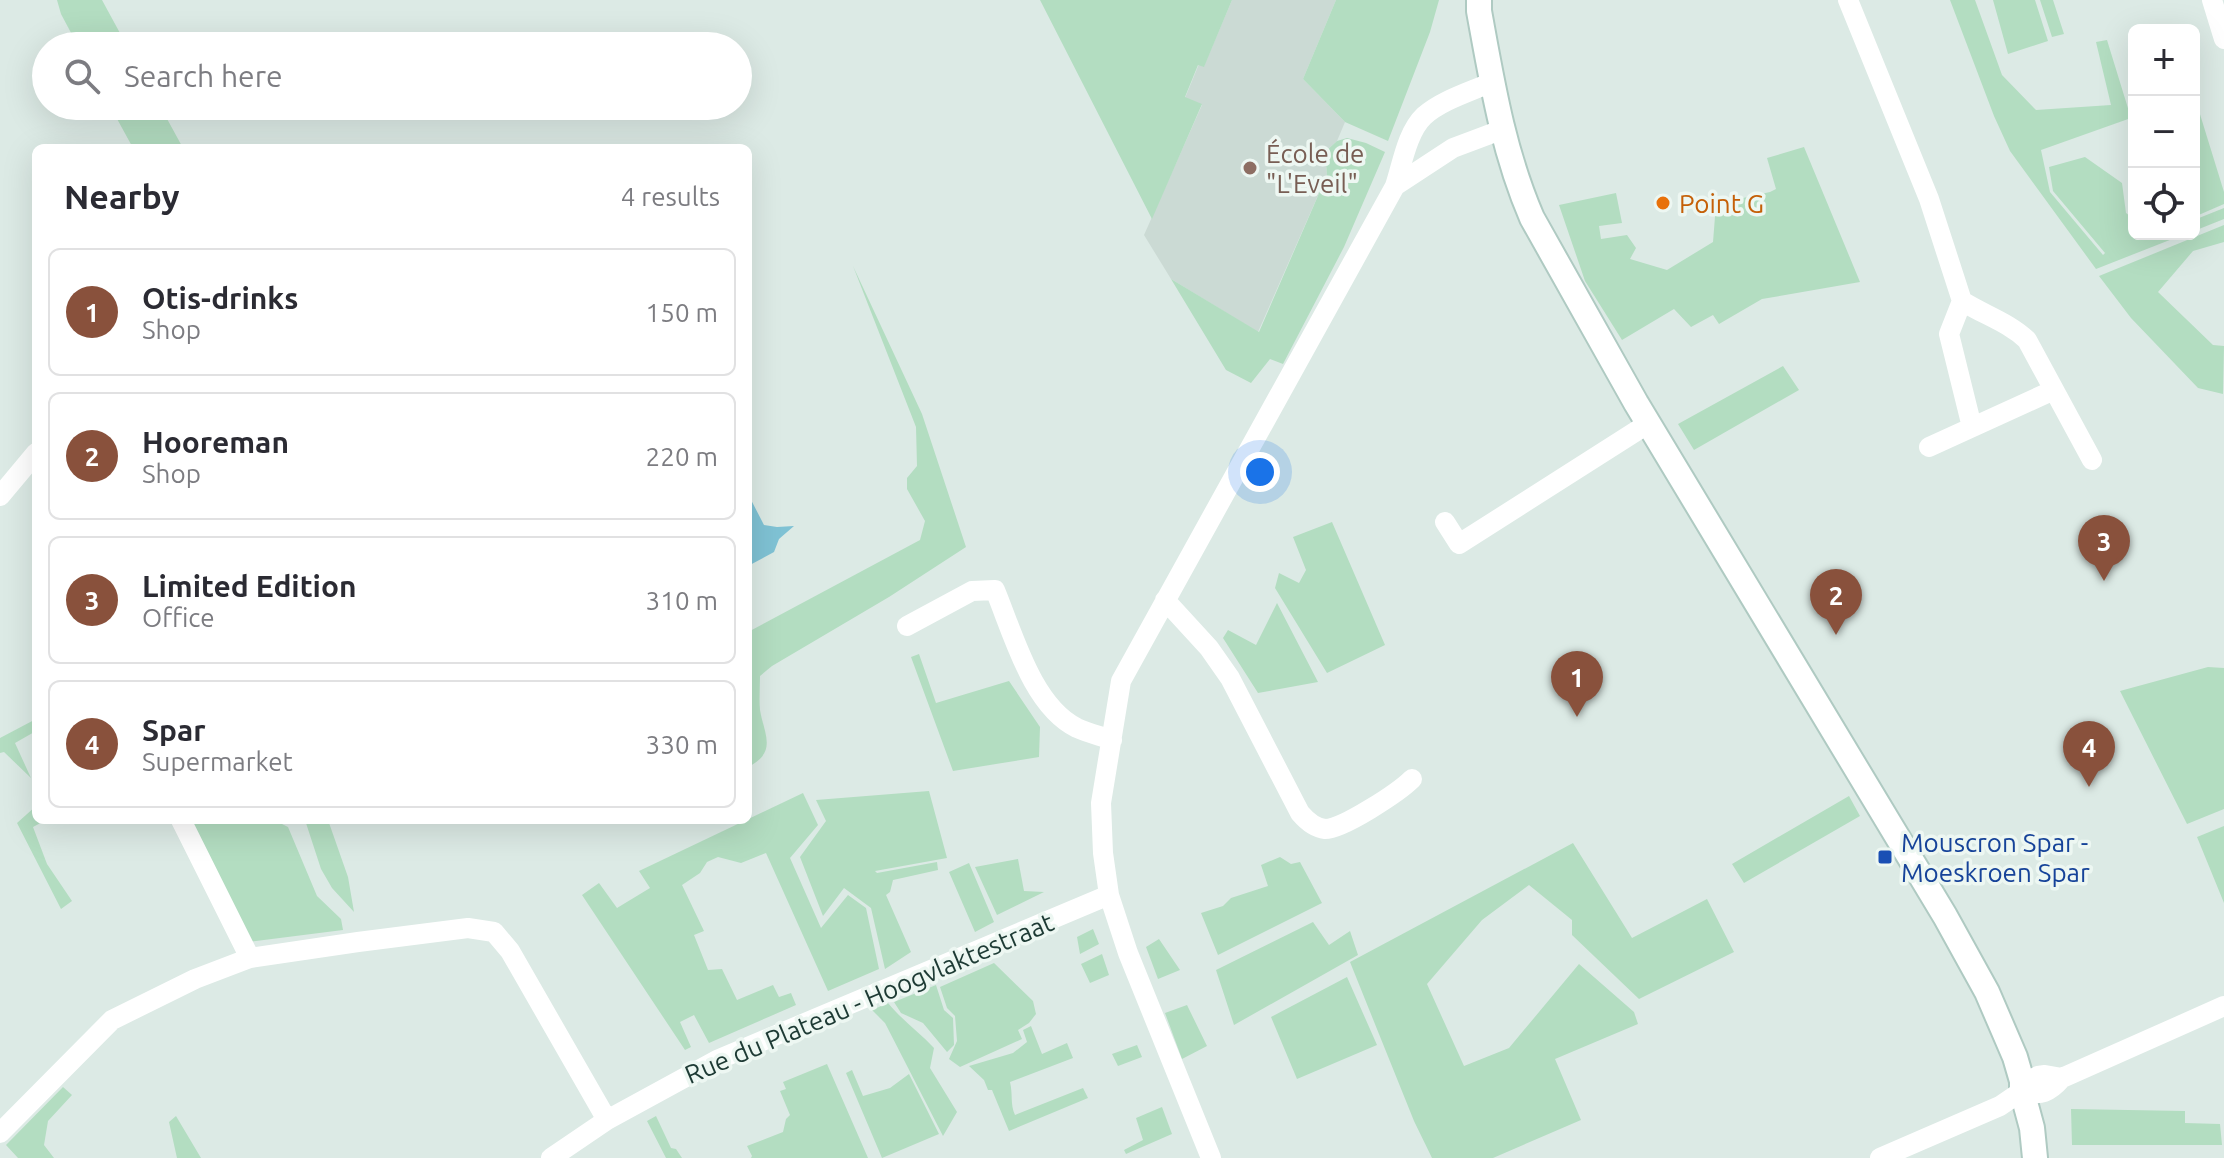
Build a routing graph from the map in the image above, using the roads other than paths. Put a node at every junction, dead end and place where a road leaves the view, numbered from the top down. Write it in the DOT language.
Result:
graph roads {
  1 [pos="1479,0"];
  2 [pos="1848,0"];
  3 [pos="2212,0"];
  4 [pos="2224,39"];
  5 [pos="1492,82"];
  6 [pos="1501,130"];
  7 [pos="1395,186"];
  8 [pos="1962,301"];
  9 [pos="2054,390"];
  10 [pos="1649,423"];
  11 [pos="1972,427"];
  12 [pos="1929,447"];
  13 [pos="32,458"];
  14 [pos="2092,460"];
  15 [pos="0,496"];
  16 [pos="1445,522"];
  17 [pos="1165,600"];
  18 [pos="907,626"];
  19 [pos="1112,740"];
  20 [pos="1412,779"];
  21 [pos="183,824"];
  22 [pos="1109,895"];
  23 [pos="250,958"];
  24 [pos="2224,1006"];
  25 [pos="2022,1091"];
  26 [pos="607,1120"];
  27 [pos="0,1133"];
  28 [pos="551,1158"];
  29 [pos="1211,1158"];
  30 [pos="1880,1158"];
  31 [pos="2035,1158"];
  1 -- 5 [label="main road"];
  2 -- 8 [label="street"];
  3 -- 4 [label="street"];
  5 -- 6 [label="main road"];
  5 -- 7 [label="street"];
  6 -- 7 [label="street"];
  6 -- 10 [label="main road"];
  7 -- 17 [label="street"];
  8 -- 9 [label="street"];
  8 -- 11 [label="street"];
  9 -- 11 [label="street"];
  9 -- 14 [label="street"];
  10 -- 16 [label="street"];
  10 -- 25 [label="main road"];
  11 -- 12 [label="street"];
  13 -- 15 [label="street"];
  17 -- 19 [label="street"];
  17 -- 20 [label="street"];
  18 -- 19 [label="street"];
  19 -- 22 [label="street"];
  21 -- 23 [label="street"];
  22 -- 26 [label="street, Rue du Plateau - Hoogvlaktestraat"];
  22 -- 29 [label="street"];
  23 -- 26 [label="street"];
  23 -- 27 [label="street"];
  24 -- 25 [label="street"];
  25 -- 30 [label="street"];
  25 -- 31 [label="main road"];
  26 -- 28 [label="street, Rue du Plateau - Hoogvlaktestraat"];
}
